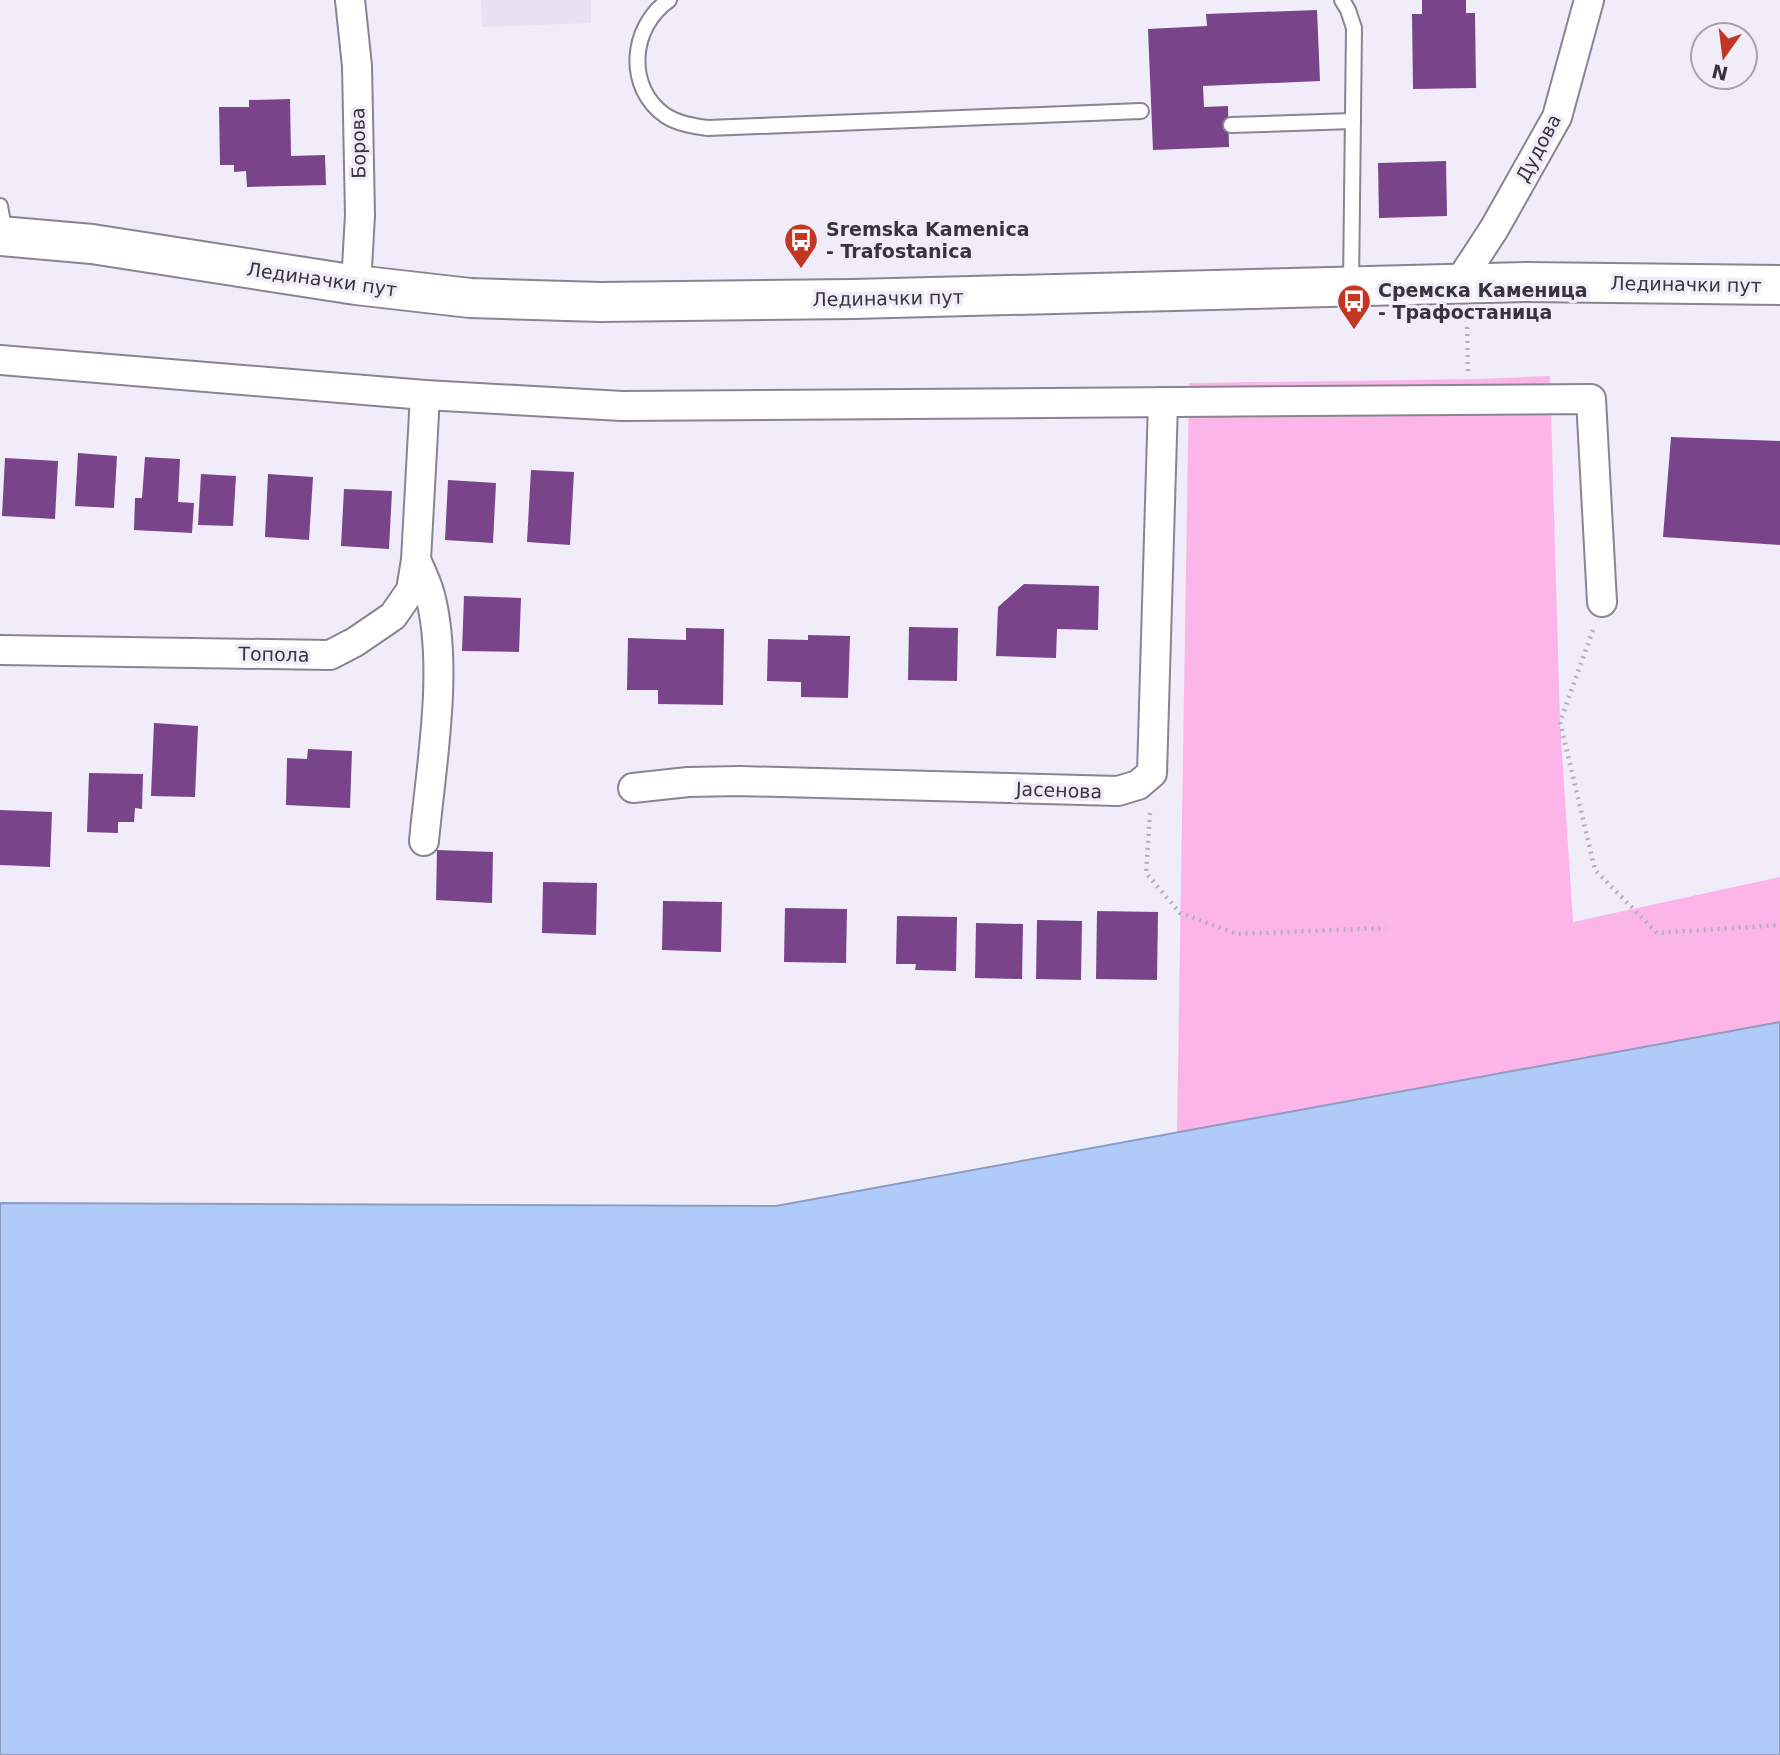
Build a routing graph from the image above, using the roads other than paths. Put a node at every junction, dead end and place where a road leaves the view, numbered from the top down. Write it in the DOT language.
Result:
graph roads {
  1 [pos="350,0"];
  2 [pos="669,0"];
  3 [pos="1342,0"];
  4 [pos="1589,0"];
  5 [pos="1141,111"];
  6 [pos="1353,121"];
  7 [pos="1231,125"];
  8 [pos="2,226"];
  9 [pos="356,285"];
  10 [pos="1780,285"];
  11 [pos="1351,286"];
  12 [pos="1462,296"];
  13 [pos="0,360"];
  14 [pos="425,395"];
  15 [pos="1163,402"];
  16 [pos="416,560"];
  17 [pos="1602,602"];
  18 [pos="0,650"];
  19 [pos="633,788"];
  20 [pos="424,841"];
  1 -- 9 [label="street, Борова"];
  2 -- 5 [label="lane"];
  3 -- 6 [label="lane"];
  4 -- 12 [label="street, Дудова"];
  6 -- 7 [label="lane"];
  6 -- 11 [label="lane"];
  8 -- 9 [label="main road, Лединачки пут"];
  9 -- 11 [label="main road, Лединачки пут"];
  10 -- 12 [label="main road, Лединачки пут"];
  11 -- 12 [label="main road, Лединачки пут"];
  13 -- 14 [label="street"];
  14 -- 15 [label="street"];
  14 -- 16 [label="street, Топола"];
  15 -- 17 [label="street"];
  15 -- 19 [label="street, Јасенова"];
  16 -- 18 [label="street, Топола"];
  16 -- 20 [label="street"];
}
